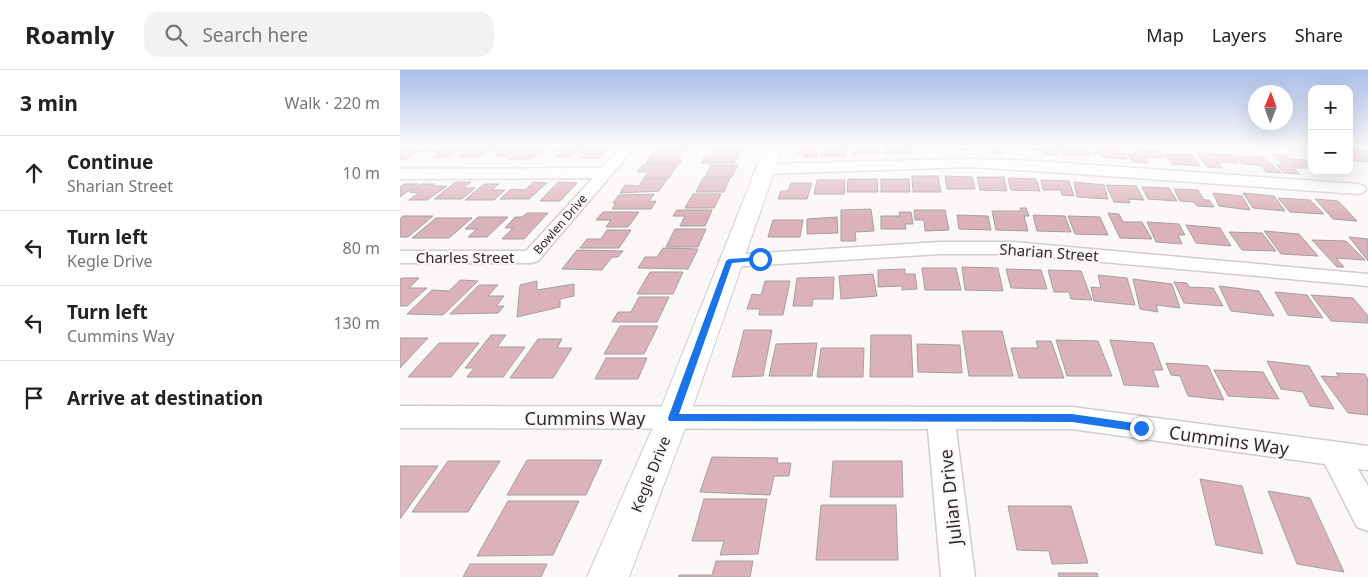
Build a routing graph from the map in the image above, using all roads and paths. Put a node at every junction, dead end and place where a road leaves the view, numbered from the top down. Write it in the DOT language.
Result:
graph roads {
  1 [pos="764,169"];
  2 [pos="607,170"];
  3 [pos="1080,170"];
  4 [pos="604,173"];
  5 [pos="400,174"];
  6 [pos="1343,175"];
  7 [pos="1363,194"];
  8 [pos="400,257"];
  9 [pos="530,257"];
  10 [pos="729,261"];
  11 [pos="1368,280"];
  12 [pos="400,418"];
  13 [pos="673,418"];
  14 [pos="941,418"];
  15 [pos="1334,454"];
  16 [pos="1368,458"];
  17 [pos="1368,516"];
  18 [pos="608,577"];
  19 [pos="958,577"];
  1 -- 10 [label="street, Kegle Drive"];
  2 -- 4 [label="street, Bowlen Drive"];
  3 -- 7 [label="street"];
  4 -- 5 [label="street"];
  4 -- 9 [label="street, Bowlen Drive"];
  6 -- 7 [label="street"];
  8 -- 9 [label="street, Charles Street"];
  10 -- 11 [label="street, Sharian Street"];
  10 -- 13 [label="street, Kegle Drive"];
  12 -- 13 [label="street, Cummins Way"];
  13 -- 14 [label="street, Cummins Way"];
  13 -- 18 [label="street, Kegle Drive"];
  14 -- 15 [label="street, Cummins Way"];
  14 -- 19 [label="street, Julian Drive"];
  15 -- 16 [label="street, Cummins Way"];
  15 -- 17 [label="street"];
}
